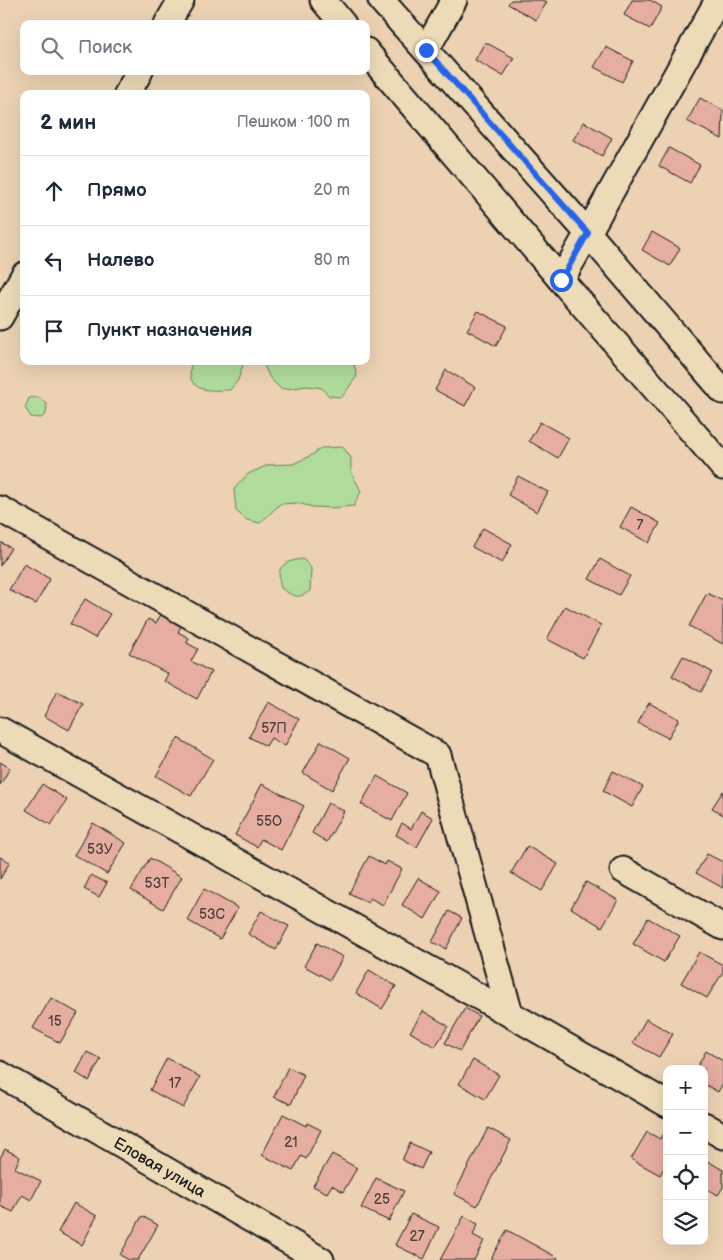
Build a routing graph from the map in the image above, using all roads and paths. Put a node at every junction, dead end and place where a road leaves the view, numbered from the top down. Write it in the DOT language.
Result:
graph roads {
  1 [pos="181,0"];
  2 [pos="323,0"];
  3 [pos="381,0"];
  4 [pos="454,0"];
  5 [pos="718,0"];
  6 [pos="169,20"];
  7 [pos="340,20"];
  8 [pos="426,50"];
  9 [pos="370,55"];
  10 [pos="138,75"];
  11 [pos="129,90"];
  12 [pos="588,233"];
  13 [pos="561,280"];
  14 [pos="20,282"];
  15 [pos="0,317"];
  16 [pos="723,391"];
  17 [pos="723,468"];
  18 [pos="0,509"];
  19 [pos="0,730"];
  20 [pos="623,870"];
  21 [pos="723,927"];
  22 [pos="510,1014"];
  23 [pos="0,1074"];
  24 [pos="663,1102"];
  25 [pos="708,1127"];
  26 [pos="723,1136"];
  27 [pos="321,1260"];
  1 -- 6 [label="street"];
  2 -- 7 [label="street"];
  3 -- 8 [label="street"];
  4 -- 8 [label="street"];
  5 -- 12 [label="street"];
  8 -- 12 [label="street"];
  9 -- 13 [label="street"];
  10 -- 11 [label="street"];
  12 -- 13 [label="street"];
  12 -- 16 [label="street"];
  13 -- 17 [label="street"];
  14 -- 15 [label="street"];
  18 -- 22 [label="street"];
  19 -- 22 [label="street"];
  20 -- 21 [label="street"];
  22 -- 24 [label="street"];
  23 -- 27 [label="street, Еловая улица"];
  25 -- 26 [label="street"];
}
